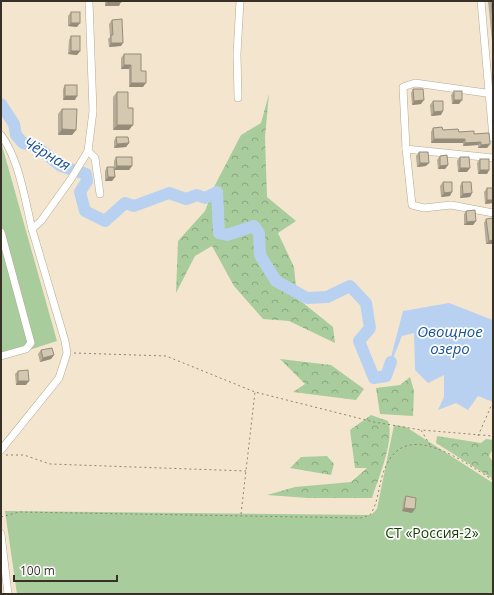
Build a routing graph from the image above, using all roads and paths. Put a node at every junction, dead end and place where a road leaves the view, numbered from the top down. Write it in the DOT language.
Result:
graph roads {
  1 [pos="90,1"];
  2 [pos="240,1"];
  3 [pos="481,1"];
  4 [pos="491,93"];
  5 [pos="238,98"];
  6 [pos="1,135"];
  7 [pos="493,138"];
  8 [pos="406,148"];
  9 [pos="88,151"];
  10 [pos="493,158"];
  11 [pos="100,194"];
  12 [pos="493,213"];
  13 [pos="32,229"];
  14 [pos="1,232"];
  15 [pos="67,353"];
  16 [pos="1,356"];
  17 [pos="255,392"];
  18 [pos="492,404"];
  19 [pos="421,430"];
  20 [pos="478,436"];
  21 [pos="493,436"];
  22 [pos="430,446"];
  23 [pos="1,450"];
  24 [pos="1,456"];
  25 [pos="246,471"];
  26 [pos="493,480"];
  27 [pos="240,515"];
  28 [pos="1,517"];
  29 [pos="1,534"];
  30 [pos="8,594"];
  1 -- 9 [label="street"];
  2 -- 5 [label="street"];
  3 -- 4 [label="street"];
  4 -- 7 [label="street"];
  4 -- 8 [label="street"];
  6 -- 13 [label="street"];
  8 -- 10 [label="street"];
  8 -- 12 [label="street"];
  9 -- 11 [label="street"];
  9 -- 13 [label="street"];
  13 -- 15 [label="street"];
  14 -- 16 [label="street"];
  15 -- 17 [label="path"];
  15 -- 23 [label="street"];
  17 -- 19 [label="path"];
  17 -- 25 [label="path"];
  18 -- 20 [label="path"];
  19 -- 20 [label="path"];
  19 -- 22 [label="path"];
  20 -- 21 [label="path"];
  22 -- 26 [label="path"];
  22 -- 27 [label="path"];
  24 -- 25 [label="path"];
  25 -- 27 [label="path"];
  27 -- 28 [label="path"];
  29 -- 30 [label="street"];
}
